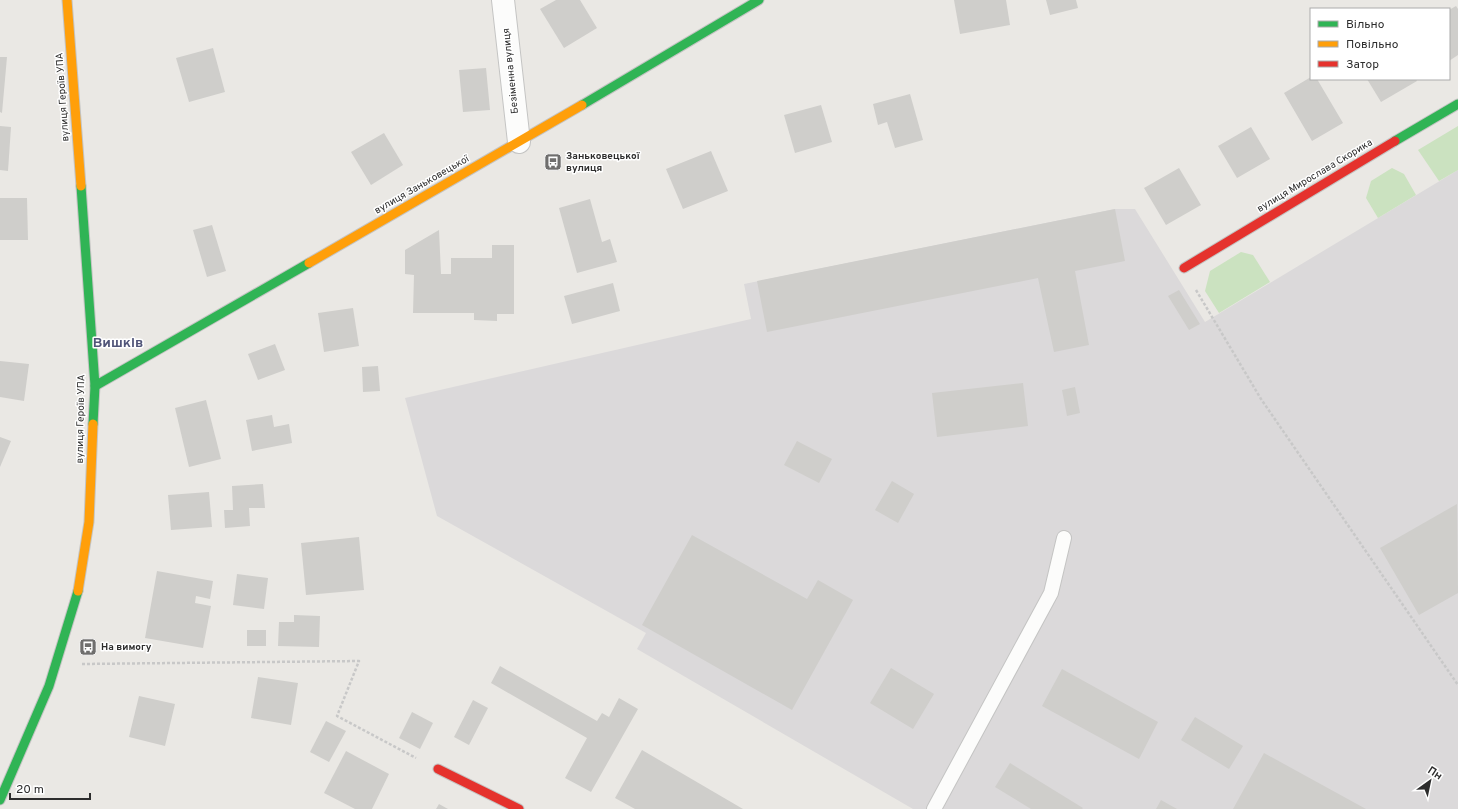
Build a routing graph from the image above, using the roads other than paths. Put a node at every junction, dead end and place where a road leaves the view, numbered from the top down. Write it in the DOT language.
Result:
graph roads {
  1 [pos="67,0"];
  2 [pos="503,0"];
  3 [pos="759,0"];
  4 [pos="1458,104"];
  5 [pos="519,142"];
  6 [pos="1184,268"];
  7 [pos="95,386"];
  8 [pos="1064,538"];
  9 [pos="438,770"];
  10 [pos="0,800"];
  11 [pos="519,809"];
  12 [pos="934,809"];
  1 -- 7 [label="street, вулиця Героїв УПА"];
  2 -- 5 [label="street, Безіменна вулиця"];
  3 -- 5 [label="street, вулиця Заньковецької"];
  4 -- 6 [label="street, вулиця Мирослава Скорика"];
  5 -- 7 [label="street, вулиця Заньковецької"];
  7 -- 10 [label="street, вулиця Героїв УПА"];
  8 -- 12 [label="lane"];
  9 -- 11 [label="street"];
}
